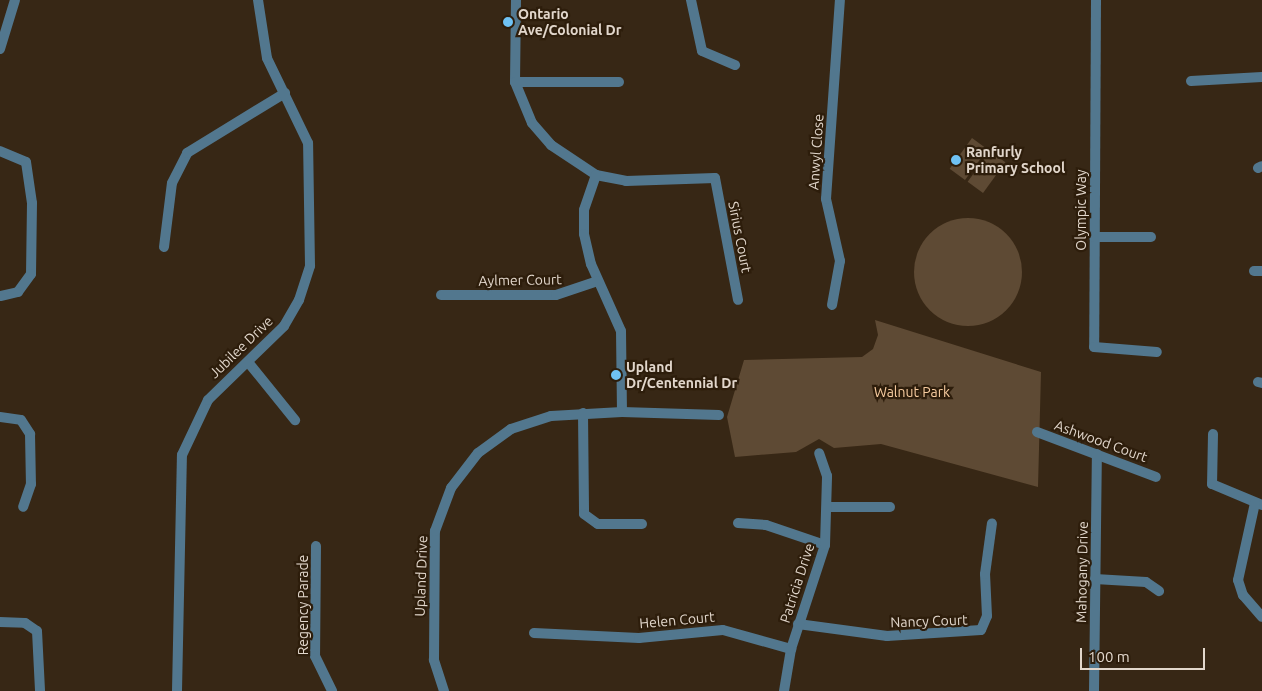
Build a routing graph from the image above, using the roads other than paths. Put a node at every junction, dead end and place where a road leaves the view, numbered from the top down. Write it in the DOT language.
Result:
graph roads {
  1 [pos="14,0"];
  2 [pos="258,0"];
  3 [pos="516,0"];
  4 [pos="692,0"];
  5 [pos="840,0"];
  6 [pos="1095,0"];
  7 [pos="0,49"];
  8 [pos="735,65"];
  9 [pos="1262,77"];
  10 [pos="1191,81"];
  11 [pos="515,82"];
  12 [pos="620,82"];
  13 [pos="285,94"];
  14 [pos="0,151"];
  15 [pos="596,175"];
  16 [pos="1094,237"];
  17 [pos="1151,237"];
  18 [pos="164,247"];
  19 [pos="598,281"];
  20 [pos="441,295"];
  21 [pos="0,296"];
  22 [pos="738,300"];
  23 [pos="832,304"];
  24 [pos="1157,352"];
  25 [pos="248,362"];
  26 [pos="622,412"];
  27 [pos="583,413"];
  28 [pos="719,414"];
  29 [pos="0,417"];
  30 [pos="295,420"];
  31 [pos="1036,432"];
  32 [pos="1212,434"];
  33 [pos="819,453"];
  34 [pos="1097,454"];
  35 [pos="1156,477"];
  36 [pos="1259,504"];
  37 [pos="23,507"];
  38 [pos="890,507"];
  39 [pos="828,508"];
  40 [pos="738,523"];
  41 [pos="992,523"];
  42 [pos="642,524"];
  43 [pos="825,545"];
  44 [pos="316,546"];
  45 [pos="1095,579"];
  46 [pos="1159,591"];
  47 [pos="1262,618"];
  48 [pos="0,622"];
  49 [pos="798,624"];
  50 [pos="534,633"];
  51 [pos="791,648"];
  52 [pos="40,691"];
  53 [pos="178,691"];
  54 [pos="332,691"];
  55 [pos="444,691"];
  56 [pos="784,691"];
  57 [pos="1094,691"];
  1 -- 7 [label="street"];
  2 -- 13 [label="street, Jubilee Drive"];
  3 -- 11 [label="street"];
  4 -- 8 [label="street"];
  5 -- 23 [label="street, Anwyl Close"];
  6 -- 16 [label="street, Olympic Way"];
  9 -- 10 [label="street"];
  11 -- 12 [label="street"];
  11 -- 15 [label="street"];
  13 -- 18 [label="street"];
  13 -- 25 [label="street, Jubilee Drive"];
  14 -- 21 [label="street"];
  15 -- 19 [label="street"];
  15 -- 22 [label="street, Sirius Court"];
  16 -- 17 [label="street"];
  16 -- 24 [label="street, Olympic Way"];
  19 -- 20 [label="street, Aylmer Court"];
  19 -- 26 [label="street"];
  25 -- 30 [label="street"];
  25 -- 53 [label="street, Jubilee Drive"];
  26 -- 27 [label="street, Upland Drive"];
  26 -- 28 [label="street, Upland Drive"];
  27 -- 42 [label="street"];
  27 -- 55 [label="street, Upland Drive"];
  29 -- 37 [label="street"];
  31 -- 34 [label="street, Ashwood Court"];
  32 -- 36 [label="street"];
  33 -- 39 [label="street, Patricia Drive"];
  34 -- 35 [label="street, Ashwood Court"];
  34 -- 45 [label="street, Mahogany Drive"];
  36 -- 47 [label="street"];
  38 -- 39 [label="street"];
  39 -- 43 [label="street, Patricia Drive"];
  40 -- 43 [label="street"];
  41 -- 49 [label="street, Nancy Court"];
  43 -- 49 [label="street, Patricia Drive"];
  44 -- 54 [label="street, Regency Parade"];
  45 -- 46 [label="street"];
  45 -- 57 [label="street, Mahogany Drive"];
  48 -- 52 [label="street"];
  49 -- 51 [label="street, Patricia Drive"];
  50 -- 51 [label="street, Helen Court"];
  51 -- 56 [label="street, Patricia Drive"];
}
